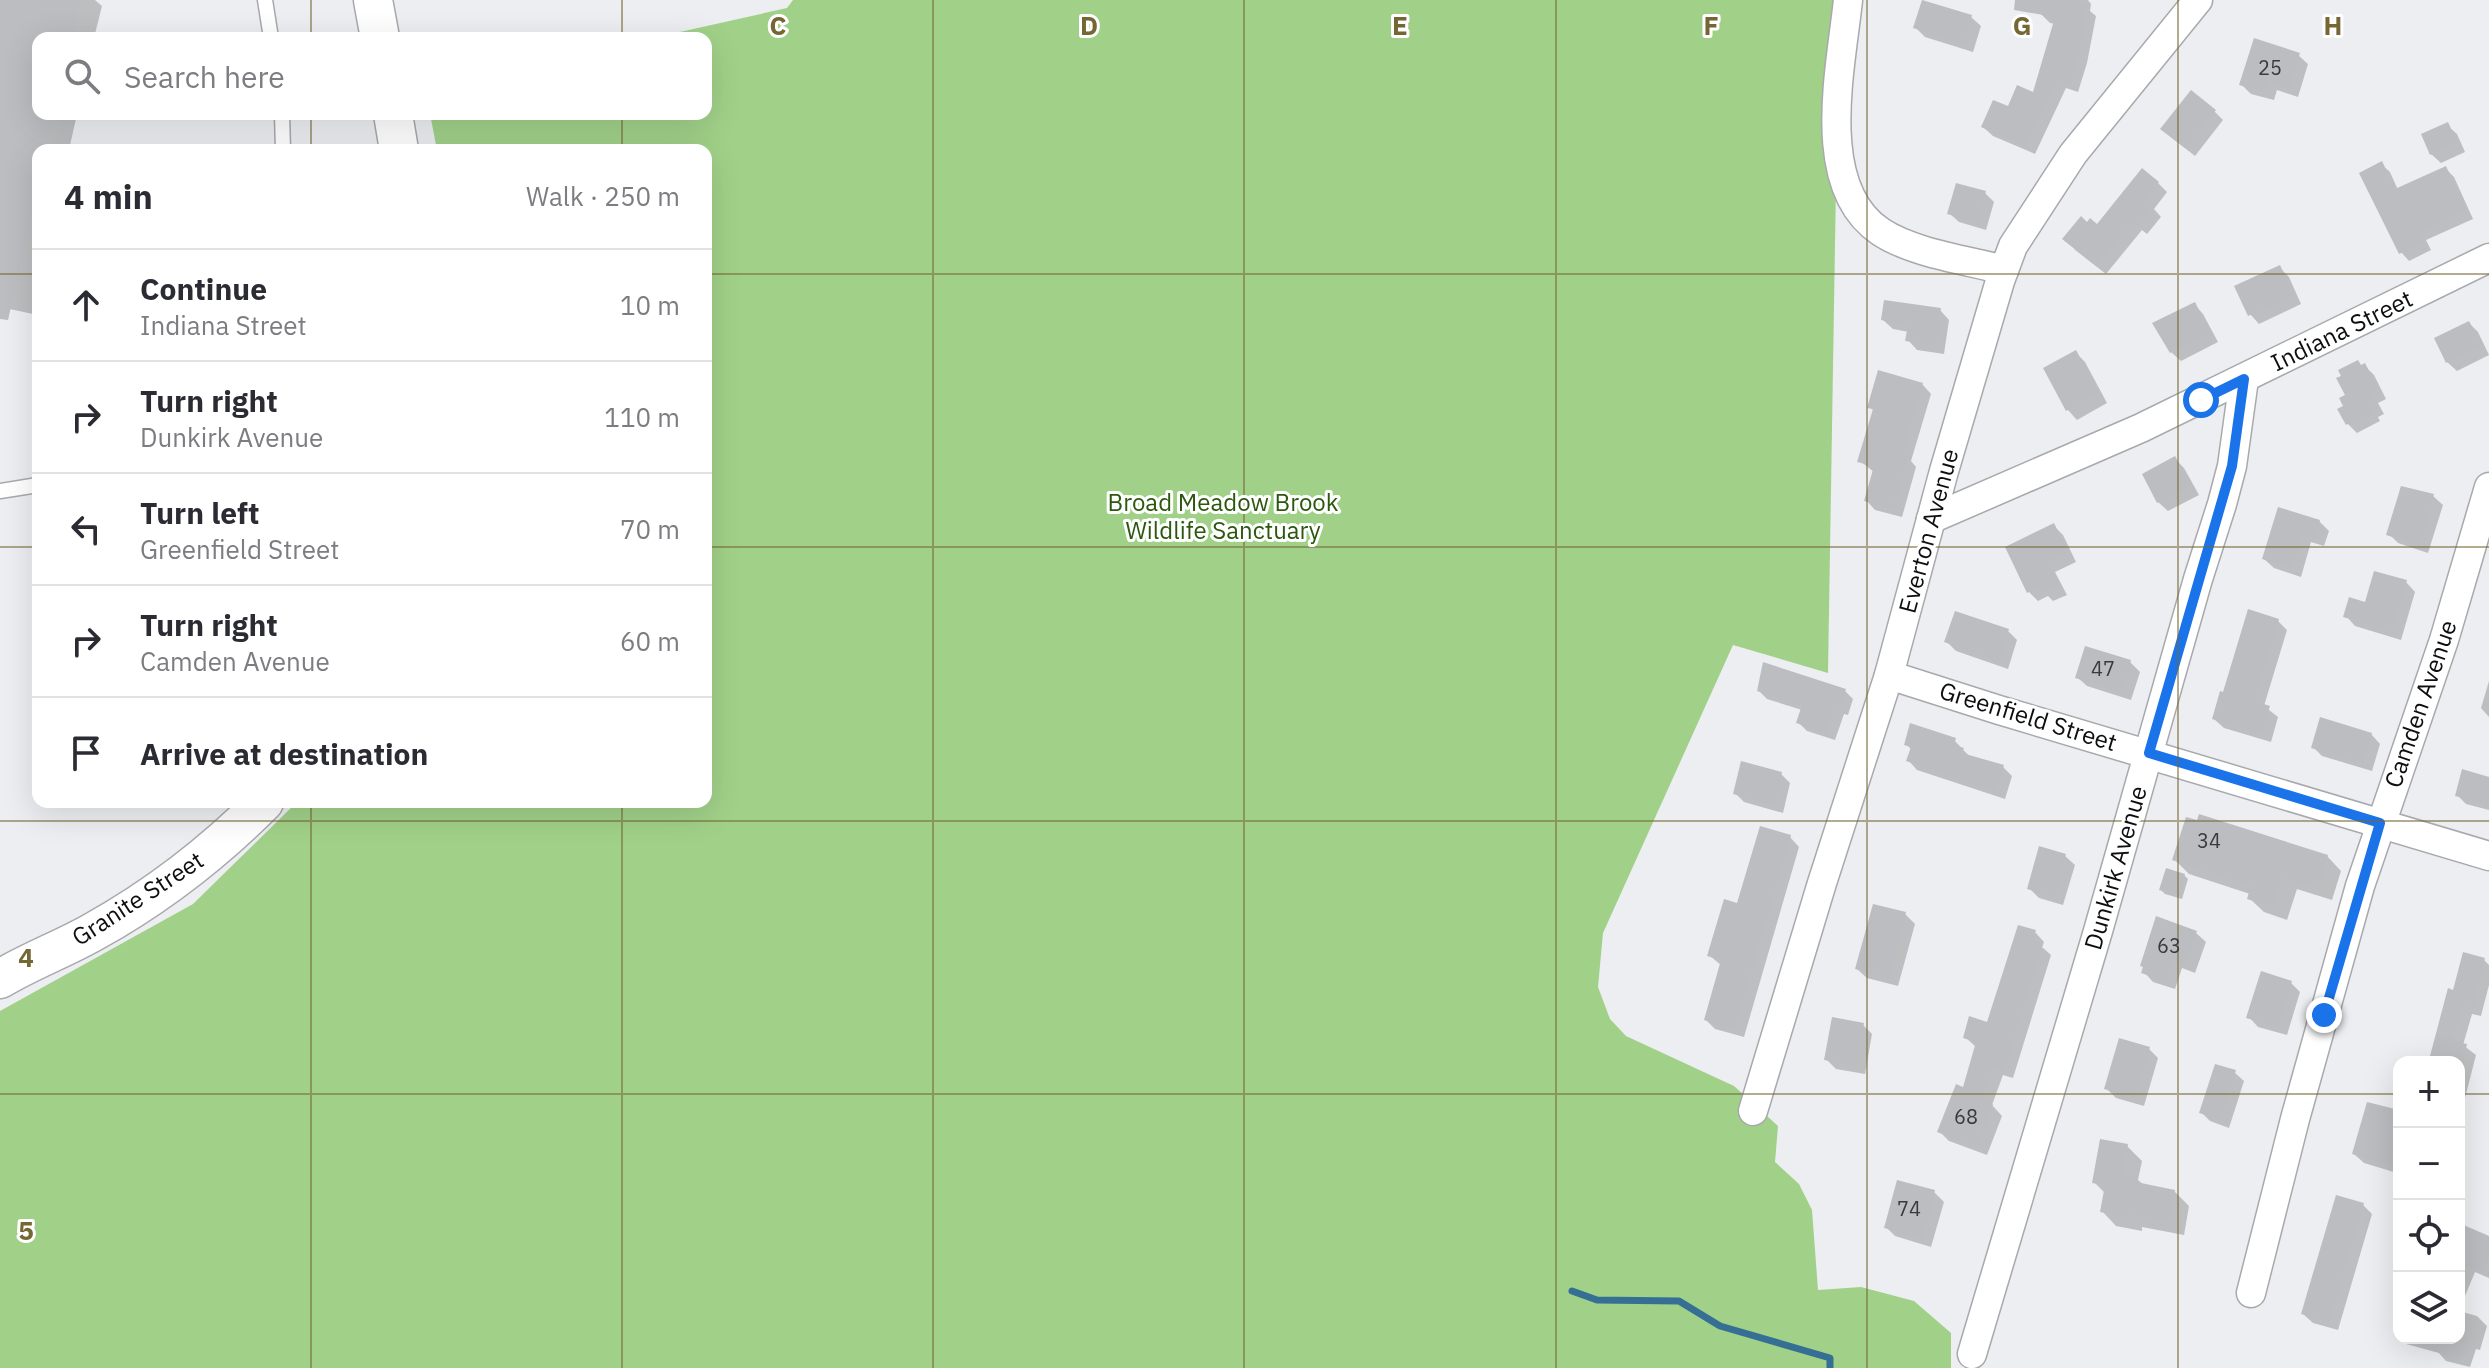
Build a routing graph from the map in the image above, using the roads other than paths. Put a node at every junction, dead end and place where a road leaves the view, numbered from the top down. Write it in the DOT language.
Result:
graph roads {
  1 [pos="265,0"];
  2 [pos="373,0"];
  3 [pos="1848,0"];
  4 [pos="2198,0"];
  5 [pos="270,32"];
  6 [pos="379,32"];
  7 [pos="282,120"];
  8 [pos="394,120"];
  9 [pos="283,144"];
  10 [pos="398,144"];
  11 [pos="2489,258"];
  12 [pos="2004,270"];
  13 [pos="2244,379"];
  14 [pos="32,486"];
  15 [pos="2489,487"];
  16 [pos="0,491"];
  17 [pos="1931,519"];
  18 [pos="1889,675"];
  19 [pos="2149,753"];
  20 [pos="258,808"];
  21 [pos="2380,823"];
  22 [pos="2489,856"];
  23 [pos="0,979"];
  24 [pos="1753,1111"];
  25 [pos="2251,1293"];
  26 [pos="1972,1354"];
  1 -- 5 [label="lane"];
  2 -- 6 [label="street"];
  3 -- 12 [label="street"];
  4 -- 12 [label="street, Everton Avenue"];
  7 -- 9 [label="lane"];
  8 -- 10 [label="street"];
  11 -- 13 [label="street, Indiana Street"];
  12 -- 17 [label="street, Everton Avenue"];
  13 -- 17 [label="street, Indiana Street"];
  13 -- 19 [label="street, Dunkirk Avenue"];
  14 -- 16 [label="lane"];
  15 -- 21 [label="street, Camden Avenue"];
  17 -- 18 [label="street, Everton Avenue"];
  18 -- 19 [label="street, Greenfield Street"];
  18 -- 24 [label="street, Everton Avenue"];
  19 -- 21 [label="street, Greenfield Street"];
  19 -- 26 [label="street, Dunkirk Avenue"];
  20 -- 23 [label="street, Granite Street"];
  21 -- 22 [label="street, Greenfield Street"];
  21 -- 25 [label="street, Camden Avenue"];
}
